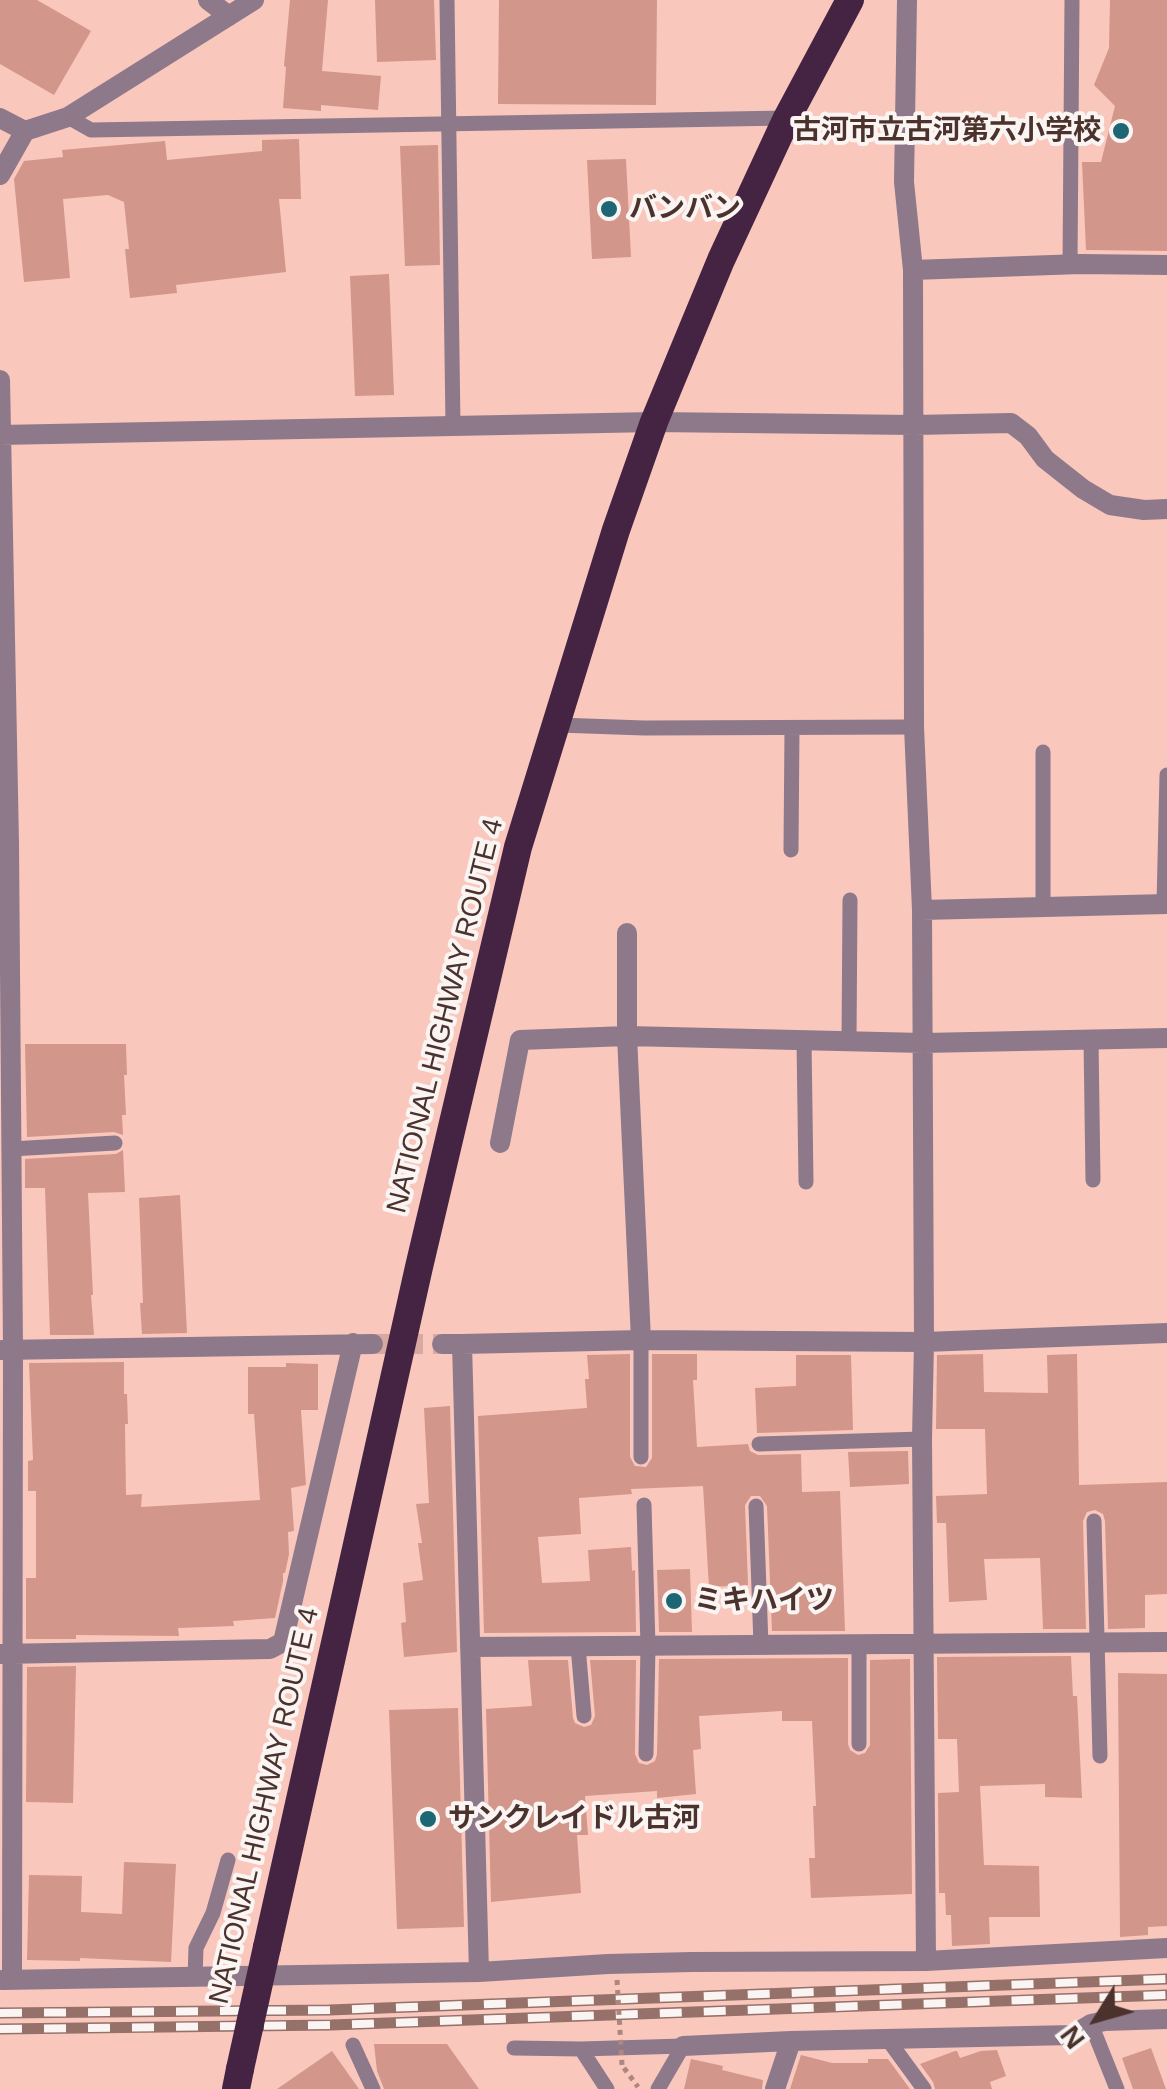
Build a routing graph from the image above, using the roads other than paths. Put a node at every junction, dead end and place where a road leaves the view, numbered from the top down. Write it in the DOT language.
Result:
graph roads {
  1 [pos="208,0"];
  2 [pos="254,0"];
  3 [pos="448,0"];
  4 [pos="850,0"];
  5 [pos="907,0"];
  6 [pos="1072,0"];
  7 [pos="229,16"];
  8 [pos="68,117"];
  9 [pos="0,118"];
  10 [pos="787,118"];
  11 [pos="449,125"];
  12 [pos="25,131"];
  13 [pos="0,175"];
  14 [pos="1070,264"];
  15 [pos="1167,265"];
  16 [pos="913,270"];
  17 [pos="0,380"];
  18 [pos="654,422"];
  19 [pos="914,425"];
  20 [pos="453,426"];
  21 [pos="1,435"];
  22 [pos="1167,509"];
  23 [pos="558,725"];
  24 [pos="914,727"];
  25 [pos="792,728"];
  26 [pos="1043,752"];
  27 [pos="1167,775"];
  28 [pos="4,844"];
  29 [pos="790,850"];
  30 [pos="850,900"];
  31 [pos="1165,904"];
  32 [pos="1043,907"];
  33 [pos="922,910"];
  34 [pos="627,934"];
  35 [pos="627,1036"];
  36 [pos="1167,1038"];
  37 [pos="804,1040"];
  38 [pos="1091,1040"];
  39 [pos="850,1041"];
  40 [pos="5,1042"];
  41 [pos="922,1043"];
  42 [pos="115,1143"];
  43 [pos="500,1143"];
  44 [pos="11,1149"];
  45 [pos="1093,1180"];
  46 [pos="806,1182"];
  47 [pos="1167,1334"];
  48 [pos="640,1340"];
  49 [pos="924,1342"];
  50 [pos="6,1350"];
  51 [pos="922,1439"];
  52 [pos="759,1444"];
  53 [pos="641,1458"];
  54 [pos="644,1505"];
  55 [pos="756,1506"];
  56 [pos="1094,1521"];
  57 [pos="1096,1642"];
  58 [pos="1167,1642"];
  59 [pos="925,1643"];
  60 [pos="859,1644"];
  61 [pos="762,1645"];
  62 [pos="578,1646"];
  63 [pos="648,1646"];
  64 [pos="470,1648"];
  65 [pos="6,1654"];
  66 [pos="584,1716"];
  67 [pos="860,1744"];
  68 [pos="646,1754"];
  69 [pos="1100,1756"];
  70 [pos="228,1860"];
  71 [pos="1167,1948"];
  72 [pos="926,1961"];
  73 [pos="479,1972"];
  74 [pos="195,1978"];
  75 [pos="6,1980"];
  76 [pos="1167,2019"];
  77 [pos="1091,2024"];
  78 [pos="791,2041"];
  79 [pos="889,2041"];
  80 [pos="353,2045"];
  81 [pos="683,2046"];
  82 [pos="514,2048"];
  83 [pos="581,2049"];
  84 [pos="238,2079"];
  85 [pos="373,2089"];
  86 [pos="607,2089"];
  87 [pos="658,2089"];
  88 [pos="775,2089"];
  89 [pos="924,2089"];
  90 [pos="1117,2089"];
  1 -- 7 [label="street"];
  2 -- 7 [label="street"];
  3 -- 11 [label="lane"];
  4 -- 10 [label="highway, NATIONAL HIGHWAY ROUTE 4"];
  5 -- 16 [label="street"];
  6 -- 14 [label="lane"];
  7 -- 8 [label="street"];
  8 -- 11 [label="lane"];
  8 -- 12 [label="street"];
  9 -- 12 [label="street"];
  10 -- 11 [label="lane"];
  10 -- 18 [label="highway, NATIONAL HIGHWAY ROUTE 4"];
  11 -- 20 [label="lane"];
  12 -- 13 [label="street"];
  14 -- 15 [label="street"];
  14 -- 16 [label="street"];
  16 -- 19 [label="street"];
  17 -- 21 [label="street"];
  18 -- 19 [label="street"];
  18 -- 20 [label="street"];
  18 -- 23 [label="highway, NATIONAL HIGHWAY ROUTE 4"];
  19 -- 22 [label="street"];
  19 -- 24 [label="street"];
  20 -- 21 [label="street"];
  21 -- 28 [label="street"];
  23 -- 25 [label="lane"];
  23 -- 84 [label="highway, NATIONAL HIGHWAY ROUTE 4, bridge"];
  24 -- 25 [label="lane"];
  24 -- 33 [label="street"];
  25 -- 29 [label="lane"];
  26 -- 32 [label="lane"];
  27 -- 31 [label="lane"];
  28 -- 40 [label="street"];
  30 -- 39 [label="lane"];
  31 -- 32 [label="street"];
  32 -- 33 [label="street"];
  33 -- 41 [label="street"];
  34 -- 35 [label="street"];
  35 -- 37 [label="street"];
  35 -- 43 [label="street"];
  35 -- 48 [label="street"];
  36 -- 38 [label="street"];
  37 -- 39 [label="street"];
  37 -- 46 [label="lane"];
  38 -- 41 [label="street"];
  38 -- 45 [label="lane"];
  39 -- 41 [label="street"];
  40 -- 44 [label="street"];
  41 -- 49 [label="street"];
  42 -- 44 [label="lane"];
  44 -- 50 [label="street"];
  47 -- 49 [label="street"];
  48 -- 49 [label="street"];
  48 -- 53 [label="lane"];
  48 -- 64 [label="street"];
  49 -- 51 [label="street"];
  50 -- 65 [label="street"];
  50 -- 65 [label="street"];
  51 -- 52 [label="lane"];
  51 -- 59 [label="street"];
  54 -- 63 [label="lane"];
  55 -- 61 [label="lane"];
  56 -- 57 [label="lane"];
  57 -- 58 [label="street"];
  57 -- 59 [label="street"];
  57 -- 69 [label="lane"];
  59 -- 60 [label="street"];
  59 -- 72 [label="street"];
  60 -- 61 [label="street"];
  60 -- 67 [label="lane"];
  61 -- 63 [label="street"];
  62 -- 63 [label="street"];
  62 -- 64 [label="street"];
  62 -- 66 [label="lane"];
  63 -- 68 [label="lane"];
  64 -- 73 [label="street"];
  65 -- 75 [label="street"];
  70 -- 74 [label="lane"];
  71 -- 72 [label="street"];
  72 -- 73 [label="street"];
  73 -- 74 [label="street"];
  74 -- 75 [label="street"];
  76 -- 77 [label="street"];
  77 -- 79 [label="street"];
  77 -- 90 [label="lane"];
  78 -- 79 [label="street"];
  78 -- 81 [label="street"];
  78 -- 88 [label="street"];
  79 -- 89 [label="lane"];
  80 -- 85 [label="lane"];
  81 -- 83 [label="lane"];
  81 -- 87 [label="lane"];
  82 -- 83 [label="lane"];
  83 -- 86 [label="lane"];
}
